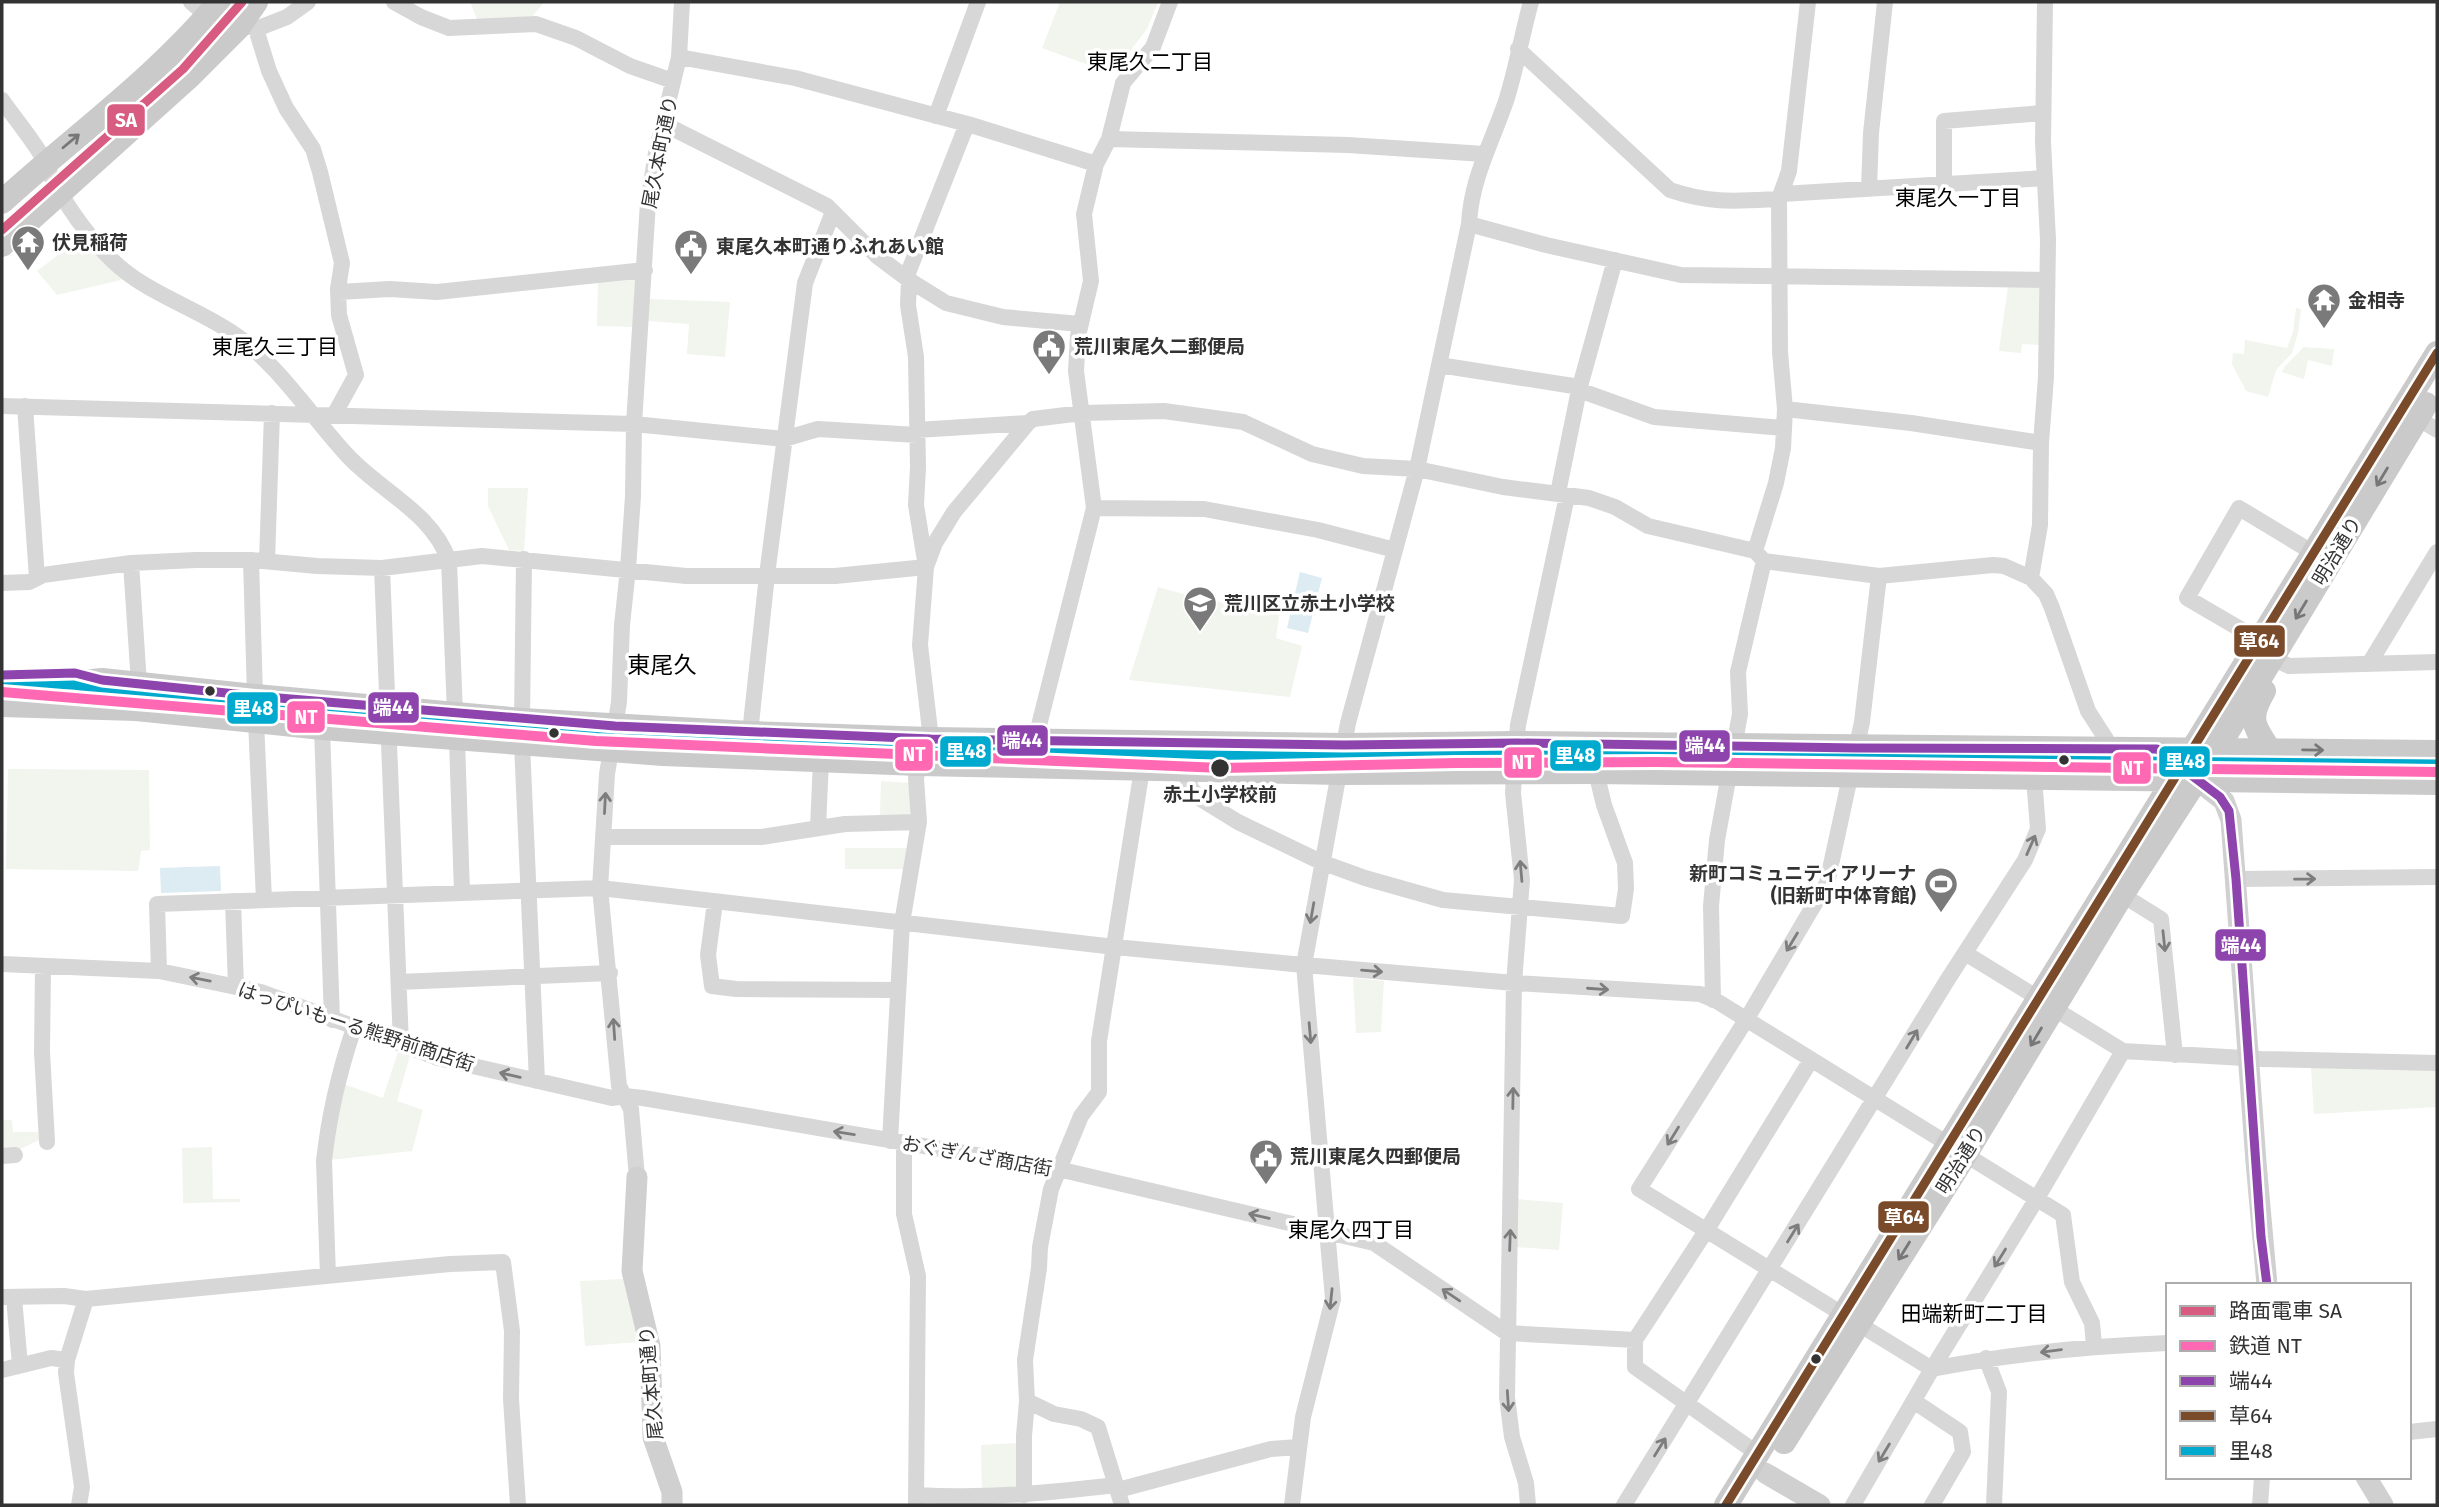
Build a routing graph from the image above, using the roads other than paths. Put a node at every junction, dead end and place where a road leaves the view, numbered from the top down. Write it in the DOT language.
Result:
graph roads {
  1 [pos="256,2"];
  2 [pos="308,2"];
  3 [pos="394,2"];
  4 [pos="682,2"];
  5 [pos="978,2"];
  6 [pos="1170,2"];
  7 [pos="1531,2"];
  8 [pos="1808,2"];
  9 [pos="1885,2"];
  10 [pos="2045,2"];
  11 [pos="206,8"];
  12 [pos="249,26"];
  13 [pos="1518,49"];
  14 [pos="679,57"];
  15 [pos="673,81"];
  16 [pos="2,100"];
  17 [pos="2043,113"];
  18 [pos="936,116"];
  19 [pos="664,124"];
  20 [pos="967,124"];
  21 [pos="1109,139"];
  22 [pos="1484,154"];
  23 [pos="46,162"];
  24 [pos="1096,164"];
  25 [pos="2045,178"];
  26 [pos="1944,185"];
  27 [pos="1869,189"];
  28 [pos="60,193"];
  29 [pos="1780,197"];
  30 [pos="2,202"];
  31 [pos="833,212"];
  32 [pos="1469,224"];
  33 [pos="2,246"];
  34 [pos="1615,260"];
  35 [pos="645,270"];
  36 [pos="1779,277"];
  37 [pos="907,279"];
  38 [pos="2046,280"];
  39 [pos="339,292"];
  40 [pos="1080,324"];
  41 [pos="2437,353"];
  42 [pos="1439,365"];
  43 [pos="2437,385"];
  44 [pos="1579,388"];
  45 [pos="2,406"];
  46 [pos="25,406"];
  47 [pos="1785,409"];
  48 [pos="272,413"];
  49 [pos="310,414"];
  50 [pos="1082,414"];
  51 [pos="334,415"];
  52 [pos="1028,423"];
  53 [pos="634,424"];
  54 [pos="2427,424"];
  55 [pos="1784,428"];
  56 [pos="917,432"];
  57 [pos="784,439"];
  58 [pos="2041,443"];
  59 [pos="1417,469"];
  60 [pos="1562,495"];
  61 [pos="1094,508"];
  62 [pos="1395,550"];
  63 [pos="2437,552"];
  64 [pos="1760,556"];
  65 [pos="2321,557"];
  66 [pos="524,559"];
  67 [pos="259,560"];
  68 [pos="449,561"];
  69 [pos="131,563"];
  70 [pos="926,566"];
  71 [pos="382,568"];
  72 [pos="628,569"];
  73 [pos="767,575"];
  74 [pos="1879,576"];
  75 [pos="37,578"];
  76 [pos="2031,578"];
  77 [pos="2,583"];
  78 [pos="2266,654"];
  79 [pos="2437,662"];
  80 [pos="2369,664"];
  81 [pos="2,675"];
  82 [pos="102,680"];
  83 [pos="139,684"];
  84 [pos="2,690"];
  85 [pos="2,705"];
  86 [pos="255,708"];
  87 [pos="388,708"];
  88 [pos="136,709"];
  89 [pos="455,714"];
  90 [pos="2,723"];
  91 [pos="322,728"];
  92 [pos="522,732"];
  93 [pos="388,733"];
  94 [pos="750,733"];
  95 [pos="613,738"];
  96 [pos="457,740"];
  97 [pos="930,740"];
  98 [pos="1035,741"];
  99 [pos="1517,743"];
  100 [pos="1344,745"];
  101 [pos="1734,746"];
  102 [pos="1857,748"];
  103 [pos="2106,748"];
  104 [pos="2257,749"];
  105 [pos="2437,752"];
  106 [pos="2194,759"];
  107 [pos="821,760"];
  108 [pos="919,764"];
  109 [pos="1142,769"];
  110 [pos="1184,770"];
  111 [pos="1514,772"];
  112 [pos="1596,772"];
  113 [pos="1340,773"];
  114 [pos="1729,774"];
  115 [pos="1851,776"];
  116 [pos="2034,778"];
  117 [pos="2437,783"];
  118 [pos="919,822"];
  119 [pos="818,828"];
  120 [pos="603,837"];
  121 [pos="1321,862"];
  122 [pos="2437,877"];
  123 [pos="2236,880"];
  124 [pos="600,888"];
  125 [pos="528,890"];
  126 [pos="2115,890"];
  127 [pos="462,893"];
  128 [pos="395,895"];
  129 [pos="328,898"];
  130 [pos="264,900"];
  131 [pos="233,901"];
  132 [pos="715,902"];
  133 [pos="1521,908"];
  134 [pos="902,923"];
  135 [pos="1115,947"];
  136 [pos="1965,953"];
  137 [pos="2,964"];
  138 [pos="1304,965"];
  139 [pos="43,967"];
  140 [pos="159,971"];
  141 [pos="610,973"];
  142 [pos="533,976"];
  143 [pos="399,982"];
  144 [pos="1514,983"];
  145 [pos="236,986"];
  146 [pos="898,990"];
  147 [pos="1713,999"];
  148 [pos="2045,1003"];
  149 [pos="332,1020"];
  150 [pos="1746,1020"];
  151 [pos="354,1028"];
  152 [pos="401,1044"];
  153 [pos="2123,1051"];
  154 [pos="2175,1055"];
  155 [pos="2249,1058"];
  156 [pos="1811,1060"];
  157 [pos="2437,1063"];
  158 [pos="537,1081"];
  159 [pos="625,1096"];
  160 [pos="1875,1100"];
  161 [pos="47,1142"];
  162 [pos="897,1142"];
  163 [pos="1956,1150"];
  164 [pos="1058,1169"];
  165 [pos="637,1177"];
  166 [pos="2036,1200"];
  167 [pos="1325,1231"];
  168 [pos="1706,1231"];
  169 [pos="1770,1271"];
  170 [pos="328,1276"];
  171 [pos="2267,1283"];
  172 [pos="8,1297"];
  173 [pos="86,1298"];
  174 [pos="1849,1320"];
  175 [pos="1507,1333"];
  176 [pos="1634,1340"];
  177 [pos="2166,1343"];
  178 [pos="2094,1346"];
  179 [pos="1986,1359"];
  180 [pos="67,1360"];
  181 [pos="20,1364"];
  182 [pos="1932,1369"];
  183 [pos="2,1370"];
  184 [pos="1027,1401"];
  185 [pos="1914,1402"];
  186 [pos="1687,1405"];
  187 [pos="2437,1429"];
  188 [pos="2411,1432"];
  189 [pos="1298,1447"];
  190 [pos="1761,1464"];
  191 [pos="2262,1479"];
  192 [pos="2369,1479"];
  193 [pos="1118,1493"];
  194 [pos="1024,1495"];
  195 [pos="916,1500"];
  196 [pos="79,1505"];
  197 [pos="518,1505"];
  198 [pos="672,1505"];
  199 [pos="1292,1505"];
  200 [pos="1528,1505"];
  201 [pos="1624,1505"];
  202 [pos="1726,1505"];
  203 [pos="1745,1505"];
  204 [pos="1820,1505"];
  205 [pos="1853,1505"];
  206 [pos="1932,1505"];
  207 [pos="1994,1505"];
  208 [pos="2260,1505"];
  209 [pos="2384,1505"];
  1 -- 12 [label="main road"];
  2 -- 12 [label="street"];
  3 -- 15 [label="street"];
  4 -- 14 [label="street, 尾久本町通り"];
  5 -- 18 [label="street"];
  6 -- 21 [label="street"];
  7 -- 13 [label="street"];
  8 -- 29 [label="street"];
  9 -- 27 [label="street"];
  10 -- 17 [label="street"];
  11 -- 12 [label="street"];
  23 -- 11 [label="main road, one-way"];
  12 -- 28 [label="main road"];
  12 -- 39 [label="street"];
  13 -- 22 [label="street"];
  13 -- 29 [label="street"];
  14 -- 15 [label="street, 尾久本町通り"];
  14 -- 18 [label="street"];
  15 -- 19 [label="street, 尾久本町通り"];
  16 -- 23 [label="street"];
  17 -- 25 [label="street"];
  17 -- 26 [label="street"];
  18 -- 20 [label="street"];
  19 -- 31 [label="street"];
  19 -- 35 [label="street, 尾久本町通り"];
  20 -- 24 [label="street"];
  20 -- 37 [label="street"];
  21 -- 22 [label="street"];
  21 -- 24 [label="street"];
  22 -- 32 [label="street"];
  23 -- 28 [label="street"];
  23 -- 30 [label="main road"];
  24 -- 40 [label="street"];
  25 -- 26 [label="street"];
  25 -- 38 [label="street"];
  26 -- 27 [label="street"];
  27 -- 29 [label="street"];
  28 -- 33 [label="main road"];
  28 -- 49 [label="street"];
  29 -- 36 [label="street"];
  31 -- 37 [label="street"];
  31 -- 57 [label="street"];
  32 -- 34 [label="street"];
  32 -- 42 [label="street"];
  34 -- 36 [label="street"];
  34 -- 44 [label="street"];
  35 -- 39 [label="street"];
  35 -- 53 [label="street, 尾久本町通り"];
  36 -- 38 [label="street"];
  36 -- 47 [label="street"];
  37 -- 40 [label="street"];
  37 -- 56 [label="street"];
  38 -- 58 [label="street"];
  39 -- 51 [label="street"];
  40 -- 50 [label="street"];
  41 -- 65 [label="main road, 明治通り"];
  42 -- 44 [label="street"];
  42 -- 59 [label="street"];
  43 -- 54 [label="main road, 明治通り"];
  44 -- 55 [label="street"];
  44 -- 60 [label="street"];
  45 -- 46 [label="street"];
  46 -- 48 [label="street"];
  46 -- 75 [label="street"];
  47 -- 55 [label="street"];
  47 -- 58 [label="street"];
  48 -- 49 [label="street"];
  48 -- 67 [label="street"];
  49 -- 51 [label="street"];
  49 -- 68 [label="street"];
  50 -- 52 [label="street"];
  50 -- 59 [label="street"];
  50 -- 61 [label="street"];
  51 -- 53 [label="street"];
  52 -- 56 [label="street"];
  52 -- 70 [label="street"];
  53 -- 57 [label="street"];
  53 -- 72 [label="street, 尾久本町通り"];
  54 -- 65 [label="main road, 明治通り, one-way"];
  55 -- 64 [label="street"];
  56 -- 57 [label="street"];
  56 -- 70 [label="street"];
  57 -- 73 [label="street"];
  58 -- 76 [label="street"];
  59 -- 60 [label="street"];
  59 -- 62 [label="street"];
  60 -- 64 [label="street"];
  60 -- 99 [label="street"];
  61 -- 62 [label="street"];
  61 -- 98 [label="street"];
  62 -- 100 [label="street"];
  63 -- 80 [label="street"];
  64 -- 74 [label="street"];
  64 -- 101 [label="street"];
  65 -- 78 [label="main road, 明治通り"];
  65 -- 78 [label="street"];
  66 -- 68 [label="street"];
  66 -- 72 [label="street"];
  66 -- 92 [label="street"];
  67 -- 69 [label="street"];
  67 -- 71 [label="street"];
  67 -- 86 [label="street"];
  68 -- 71 [label="street"];
  68 -- 89 [label="street"];
  69 -- 75 [label="street"];
  69 -- 83 [label="street"];
  70 -- 73 [label="street"];
  70 -- 97 [label="street"];
  71 -- 87 [label="street"];
  72 -- 73 [label="street"];
  72 -- 95 [label="street, 尾久本町通り"];
  73 -- 94 [label="street"];
  74 -- 76 [label="street"];
  74 -- 102 [label="street"];
  75 -- 77 [label="street"];
  76 -- 103 [label="street"];
  78 -- 80 [label="street"];
  78 -- 104 [label="main road"];
  78 -- 106 [label="main road, 明治通り"];
  78 -- 106 [label="main road, 明治通り"];
  79 -- 80 [label="street"];
  81 -- 82 [label="main road"];
  82 -- 83 [label="main road"];
  82 -- 84 [label="main road"];
  83 -- 86 [label="main road"];
  85 -- 88 [label="main road"];
  86 -- 87 [label="main road"];
  86 -- 88 [label="main road"];
  86 -- 91 [label="main road"];
  86 -- 130 [label="street"];
  87 -- 89 [label="main road"];
  87 -- 93 [label="street"];
  88 -- 90 [label="main road"];
  89 -- 92 [label="main road"];
  91 -- 93 [label="main road"];
  91 -- 129 [label="street"];
  92 -- 95 [label="main road"];
  92 -- 96 [label="main road"];
  92 -- 125 [label="street"];
  93 -- 96 [label="main road"];
  93 -- 128 [label="street"];
  94 -- 95 [label="main road"];
  94 -- 97 [label="main road"];
  95 -- 107 [label="main road"];
  120 -- 95 [label="street, 尾久本町通り, one-way"];
  96 -- 127 [label="street"];
  97 -- 98 [label="main road"];
  97 -- 108 [label="street"];
  98 -- 100 [label="main road"];
  99 -- 100 [label="main road"];
  99 -- 101 [label="main road"];
  99 -- 111 [label="street"];
  100 -- 113 [label="street"];
  101 -- 102 [label="main road"];
  101 -- 114 [label="street"];
  102 -- 103 [label="main road"];
  102 -- 115 [label="street"];
  103 -- 106 [label="main road"];
  104 -- 105 [label="main road, one-way"];
  104 -- 106 [label="main road"];
  106 -- 116 [label="main road"];
  106 -- 117 [label="main road"];
  106 -- 123 [label="main road"];
  106 -- 126 [label="main road, 明治通り"];
  106 -- 126 [label="main road, 明治通り"];
  107 -- 108 [label="main road"];
  107 -- 119 [label="street"];
  108 -- 109 [label="main road"];
  108 -- 118 [label="street"];
  109 -- 110 [label="main road"];
  109 -- 135 [label="street"];
  110 -- 113 [label="main road"];
  110 -- 121 [label="street"];
  111 -- 112 [label="main road"];
  111 -- 113 [label="main road"];
  133 -- 111 [label="street, one-way"];
  112 -- 114 [label="main road"];
  112 -- 133 [label="street"];
  113 -- 121 [label="street"];
  114 -- 115 [label="main road"];
  114 -- 147 [label="street"];
  115 -- 116 [label="main road"];
  115 -- 150 [label="street, one-way"];
  136 -- 116 [label="street, one-way"];
  118 -- 119 [label="street"];
  118 -- 134 [label="street"];
  119 -- 120 [label="street"];
  120 -- 124 [label="street, 尾久本町通り"];
  121 -- 133 [label="street"];
  121 -- 138 [label="street, one-way"];
  123 -- 122 [label="street, one-way"];
  123 -- 155 [label="main road"];
  124 -- 125 [label="street"];
  124 -- 132 [label="street"];
  124 -- 141 [label="street, 尾久本町通り"];
  125 -- 127 [label="street"];
  125 -- 142 [label="street"];
  126 -- 148 [label="main road, 明治通り"];
  126 -- 154 [label="street, one-way"];
  127 -- 128 [label="street"];
  128 -- 129 [label="street"];
  128 -- 143 [label="street"];
  129 -- 130 [label="street"];
  129 -- 149 [label="street"];
  130 -- 131 [label="street"];
  131 -- 140 [label="street"];
  131 -- 145 [label="street"];
  132 -- 134 [label="street"];
  132 -- 146 [label="street"];
  133 -- 144 [label="street"];
  134 -- 135 [label="street"];
  134 -- 146 [label="street"];
  135 -- 138 [label="street"];
  135 -- 164 [label="street"];
  136 -- 148 [label="street"];
  160 -- 136 [label="street, one-way"];
  137 -- 139 [label="street, はっぴいもーる熊野前商店街"];
  138 -- 144 [label="street, one-way"];
  138 -- 167 [label="street, one-way"];
  139 -- 140 [label="street, はっぴいもーる熊野前商店街"];
  139 -- 161 [label="street"];
  145 -- 140 [label="street, はっぴいもーる熊野前商店街, one-way"];
  141 -- 142 [label="street"];
  159 -- 141 [label="street, 尾久本町通り, one-way"];
  142 -- 143 [label="street"];
  142 -- 158 [label="street"];
  143 -- 152 [label="street"];
  144 -- 147 [label="street, one-way"];
  175 -- 144 [label="street, one-way"];
  145 -- 149 [label="street, はっぴいもーる熊野前商店街"];
  146 -- 162 [label="street"];
  147 -- 150 [label="street"];
  148 -- 153 [label="street"];
  148 -- 163 [label="main road, 明治通り"];
  149 -- 151 [label="street, はっぴいもーる熊野前商店街"];
  150 -- 156 [label="street"];
  150 -- 168 [label="street, one-way"];
  151 -- 152 [label="street, はっぴいもーる熊野前商店街"];
  151 -- 170 [label="street"];
  158 -- 152 [label="street, はっぴいもーる熊野前商店街, one-way"];
  153 -- 154 [label="street"];
  153 -- 166 [label="street"];
  154 -- 155 [label="street"];
  155 -- 157 [label="street"];
  155 -- 171 [label="main road"];
  156 -- 160 [label="street"];
  156 -- 168 [label="street"];
  158 -- 159 [label="street, はっぴいもーる熊野前商店街"];
  162 -- 159 [label="street, おぐぎんざ商店街, one-way"];
  159 -- 165 [label="street, 尾久本町通り"];
  160 -- 163 [label="street"];
  169 -- 160 [label="street, one-way"];
  162 -- 164 [label="street, おぐぎんざ商店街"];
  162 -- 195 [label="street"];
  163 -- 166 [label="street"];
  163 -- 174 [label="main road, 明治通り"];
  167 -- 164 [label="street, おぐぎんざ商店街, one-way"];
  164 -- 184 [label="street"];
  165 -- 198 [label="main road, 尾久本町通り"];
  166 -- 178 [label="street"];
  166 -- 182 [label="street, one-way"];
  175 -- 167 [label="street, おぐぎんざ商店街, one-way"];
  167 -- 189 [label="street, one-way"];
  168 -- 169 [label="street"];
  168 -- 176 [label="street"];
  169 -- 174 [label="street"];
  169 -- 186 [label="street"];
  170 -- 173 [label="street"];
  170 -- 197 [label="street"];
  172 -- 173 [label="street"];
  172 -- 181 [label="street"];
  173 -- 180 [label="street"];
  174 -- 182 [label="street"];
  174 -- 190 [label="main road, 明治通り"];
  175 -- 176 [label="street"];
  175 -- 200 [label="street, one-way"];
  176 -- 186 [label="street"];
  177 -- 178 [label="street"];
  178 -- 179 [label="street, one-way"];
  179 -- 182 [label="street"];
  179 -- 207 [label="street"];
  180 -- 181 [label="street"];
  180 -- 196 [label="street"];
  181 -- 183 [label="street"];
  182 -- 185 [label="street"];
  184 -- 193 [label="street"];
  184 -- 194 [label="street"];
  185 -- 205 [label="street, one-way"];
  185 -- 206 [label="street"];
  186 -- 190 [label="street"];
  201 -- 186 [label="street, one-way"];
  187 -- 188 [label="street"];
  189 -- 193 [label="street"];
  189 -- 199 [label="street"];
  190 -- 202 [label="main road, 明治通り"];
  190 -- 203 [label="main road, 明治通り"];
  190 -- 204 [label="main road"];
  191 -- 208 [label="street"];
  192 -- 209 [label="main road"];
  193 -- 194 [label="street"];
  194 -- 195 [label="street"];
}
